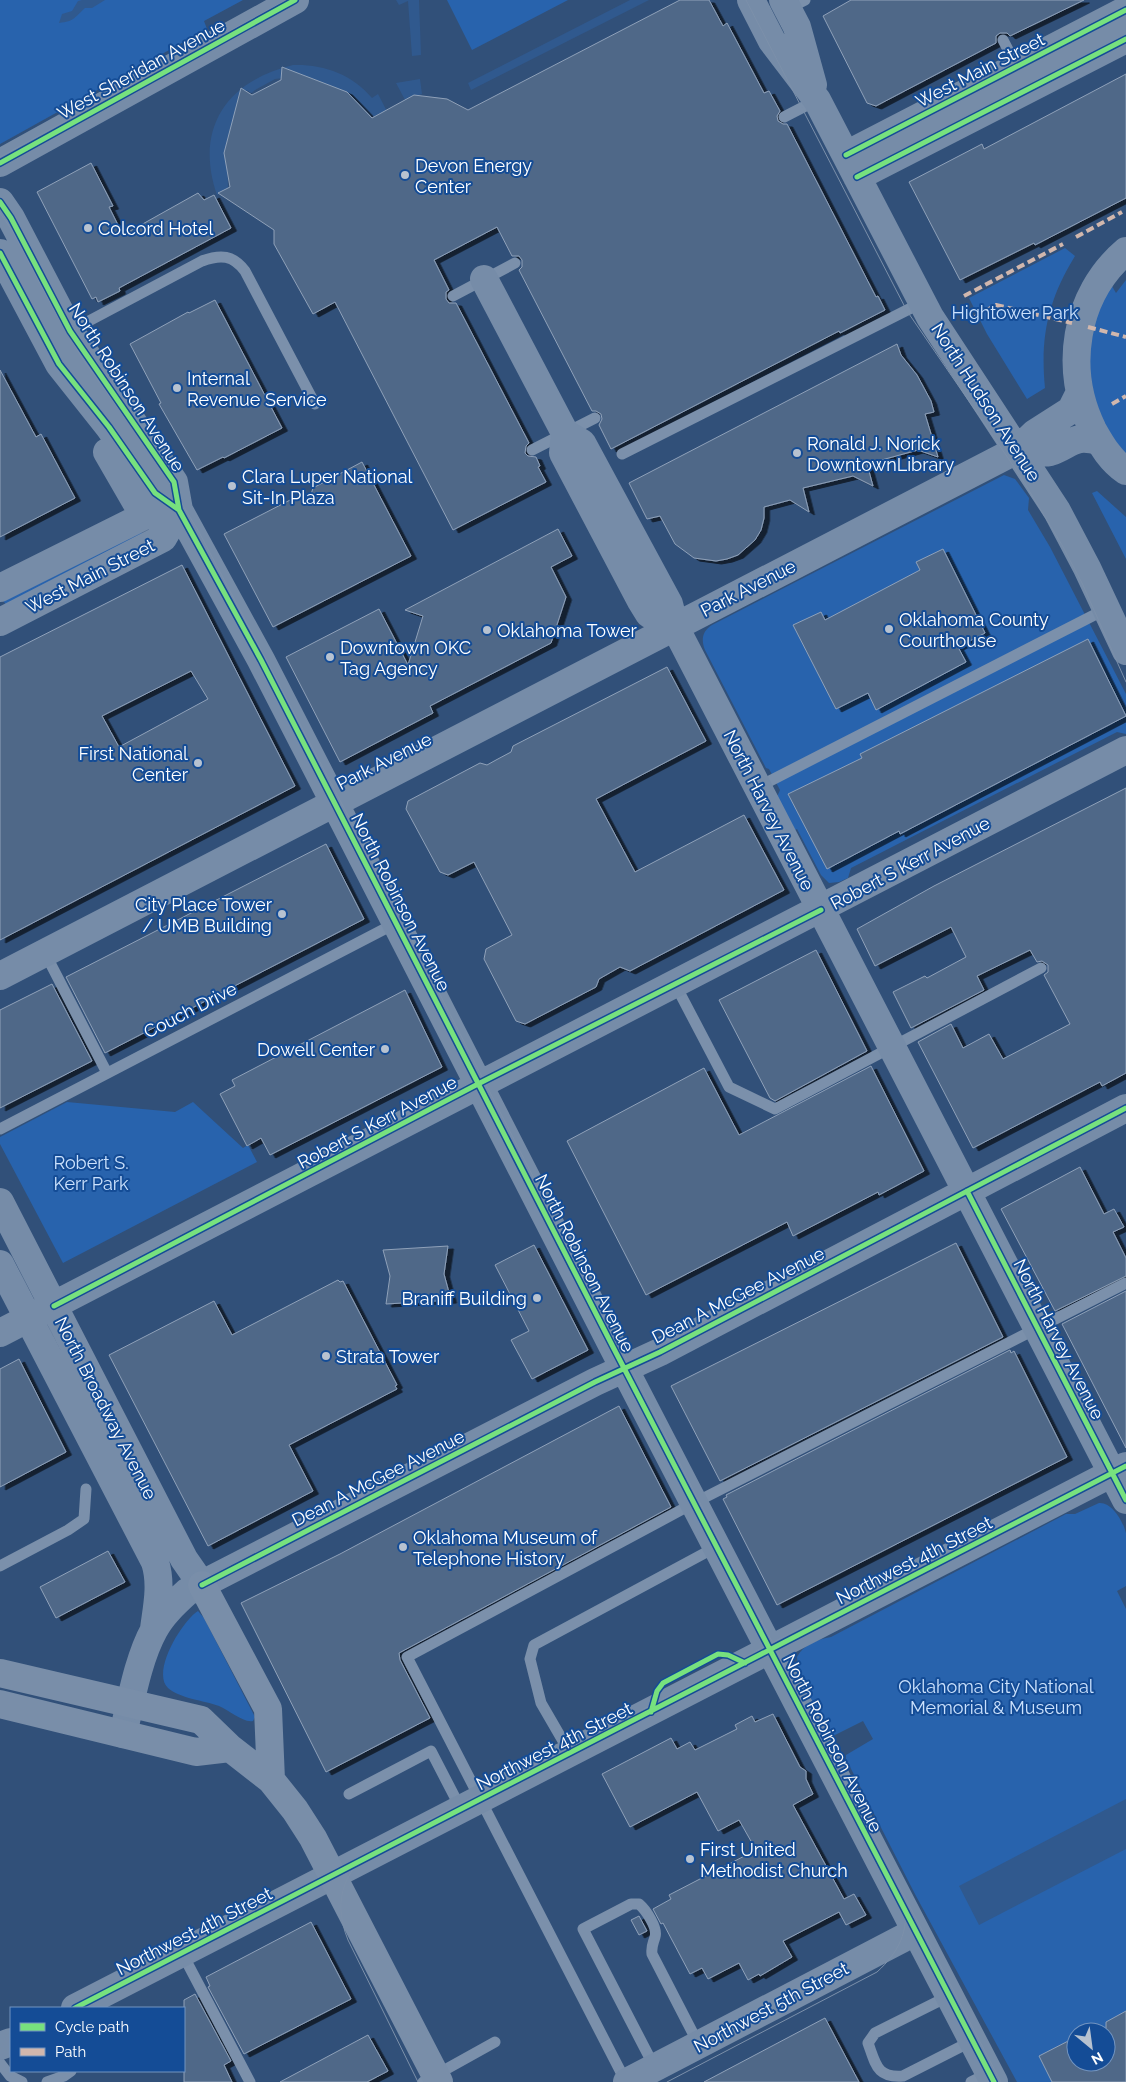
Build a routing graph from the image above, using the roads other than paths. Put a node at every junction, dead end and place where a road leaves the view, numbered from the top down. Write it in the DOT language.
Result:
graph roads {
  1 [pos="295,0"];
  2 [pos="752,0"];
  3 [pos="792,3"];
  4 [pos="1126,10"];
  5 [pos="1126,39"];
  6 [pos="1003,40"];
  7 [pos="1016,67"];
  8 [pos="817,100"];
  9 [pos="784,117"];
  10 [pos="0,163"];
  11 [pos="852,166"];
  12 [pos="0,202"];
  13 [pos="0,252"];
  14 [pos="1126,252"];
  15 [pos="515,262"];
  16 [pos="484,279"];
  17 [pos="452,296"];
  18 [pos="923,302"];
  19 [pos="59,346"];
  20 [pos="1079,394"];
  21 [pos="315,404"];
  22 [pos="595,418"];
  23 [pos="565,433"];
  24 [pos="1100,442"];
  25 [pos="532,450"];
  26 [pos="1017,450"];
  27 [pos="622,454"];
  28 [pos="1126,471"];
  29 [pos="179,510"];
  30 [pos="144,516"];
  31 [pos="0,588"];
  32 [pos="1106,609"];
  33 [pos="1,620"];
  34 [pos="675,626"];
  35 [pos="1126,651"];
  36 [pos="1126,750"];
  37 [pos="758,787"];
  38 [pos="334,802"];
  39 [pos="821,910"];
  40 [pos="396,923"];
  41 [pos="45,953"];
  42 [pos="1041,968"];
  43 [pos="0,976"];
  44 [pos="674,984"];
  45 [pos="892,1048"];
  46 [pos="107,1073"];
  47 [pos="478,1084"];
  48 [pos="1126,1108"];
  49 [pos="0,1129"];
  50 [pos="966,1191"];
  51 [pos="0,1202"];
  52 [pos="0,1264"];
  53 [pos="1126,1283"];
  54 [pos="54,1306"];
  55 [pos="28,1319"];
  56 [pos="1038,1329"];
  57 [pos="0,1333"];
  58 [pos="624,1368"];
  59 [pos="1119,1470"];
  60 [pos="86,1489"];
  61 [pos="1126,1500"];
  62 [pos="694,1503"];
  63 [pos="716,1547"];
  64 [pos="0,1566"];
  65 [pos="202,1585"];
  66 [pos="154,1630"];
  67 [pos="770,1650"];
  68 [pos="0,1673"];
  69 [pos="0,1704"];
  70 [pos="138,1705"];
  71 [pos="131,1736"];
  72 [pos="230,1748"];
  73 [pos="570,1753"];
  74 [pos="271,1780"];
  75 [pos="349,1794"];
  76 [pos="471,1804"];
  77 [pos="333,1875"];
  78 [pos="915,1932"];
  79 [pos="182,1953"];
  80 [pos="949,1996"];
  81 [pos="81,2007"];
  82 [pos="972,2041"];
  83 [pos="495,2042"];
  84 [pos="699,2045"];
  85 [pos="4,2048"];
  86 [pos="655,2068"];
  87 [pos="70,2072"];
  88 [pos="432,2079"];
  89 [pos="984,2079"];
  90 [pos="22,2082"];
  91 [pos="47,2082"];
  92 [pos="250,2082"];
  93 [pos="626,2082"];
  1 -- 10 [label="street, West Sheridan Avenue"];
  2 -- 8 [label="street, North Hudson Avenue"];
  3 -- 8 [label="street, North Hudson Avenue"];
  4 -- 7 [label="street, West Main Street"];
  5 -- 11 [label="street"];
  6 -- 7 [label="lane"];
  7 -- 11 [label="street, West Main Street"];
  8 -- 9 [label="lane"];
  8 -- 11 [label="street, North Hudson Avenue"];
  11 -- 18 [label="street, North Hudson Avenue"];
  12 -- 19 [label="street, North Robinson Avenue"];
  13 -- 19 [label="street, North Robinson Avenue"];
  14 -- 20 [label="street"];
  15 -- 16 [label="lane"];
  16 -- 17 [label="lane"];
  16 -- 23 [label="street, North Harvey Avenue"];
  18 -- 26 [label="street, North Hudson Avenue"];
  18 -- 27 [label="lane"];
  19 -- 21 [label="lane"];
  19 -- 29 [label="street, North Robinson Avenue"];
  19 -- 30 [label="street"];
  20 -- 24 [label="street"];
  20 -- 26 [label="street, Park Avenue"];
  22 -- 23 [label="lane"];
  23 -- 25 [label="lane"];
  23 -- 34 [label="street, North Harvey Avenue"];
  24 -- 26 [label="street"];
  24 -- 28 [label="street"];
  26 -- 32 [label="street, North Hudson Avenue"];
  26 -- 34 [label="street, Park Avenue"];
  29 -- 30 [label="street, West Main Street"];
  29 -- 33 [label="street, West Main Street"];
  29 -- 38 [label="street, North Robinson Avenue"];
  30 -- 31 [label="street, West Main Street"];
  32 -- 35 [label="street, North Hudson Avenue"];
  32 -- 37 [label="lane"];
  34 -- 37 [label="street, North Harvey Avenue"];
  34 -- 38 [label="street, Park Avenue"];
  36 -- 39 [label="street, Robert S Kerr Avenue"];
  37 -- 39 [label="street, North Harvey Avenue"];
  38 -- 40 [label="street, North Robinson Avenue"];
  38 -- 41 [label="street, Park Avenue"];
  39 -- 44 [label="street, Robert S Kerr Avenue"];
  39 -- 45 [label="street, North Harvey Avenue"];
  40 -- 46 [label="lane, Couch Drive"];
  40 -- 47 [label="street, North Robinson Avenue"];
  41 -- 43 [label="street, Park Avenue"];
  41 -- 46 [label="lane"];
  42 -- 45 [label="lane"];
  44 -- 45 [label="lane"];
  44 -- 47 [label="street, Robert S Kerr Avenue"];
  45 -- 50 [label="street, North Harvey Avenue"];
  46 -- 49 [label="lane, Couch Drive"];
  47 -- 54 [label="street, Robert S Kerr Avenue"];
  47 -- 58 [label="street, North Robinson Avenue"];
  48 -- 50 [label="street, Dean A McGee Avenue"];
  50 -- 56 [label="street, North Harvey Avenue"];
  50 -- 58 [label="street, Dean A McGee Avenue"];
  51 -- 54 [label="street, North Broadway Avenue"];
  52 -- 55 [label="street, North Broadway Avenue"];
  53 -- 56 [label="lane"];
  54 -- 55 [label="street, Robert S Kerr Avenue"];
  54 -- 65 [label="street, North Broadway Avenue"];
  55 -- 57 [label="street, Robert S Kerr Avenue"];
  55 -- 66 [label="street, North Broadway Avenue"];
  56 -- 59 [label="street, North Harvey Avenue"];
  56 -- 62 [label="lane"];
  58 -- 62 [label="street, North Robinson Avenue"];
  58 -- 65 [label="street, Dean A McGee Avenue"];
  59 -- 61 [label="street, North Harvey Avenue"];
  59 -- 67 [label="street, Northwest 4th Street"];
  60 -- 64 [label="lane"];
  62 -- 63 [label="street, North Robinson Avenue"];
  62 -- 76 [label="lane"];
  63 -- 67 [label="street, North Robinson Avenue"];
  63 -- 73 [label="lane"];
  65 -- 66 [label="street, Dean A McGee Avenue"];
  65 -- 70 [label="street, Dean A McGee Avenue"];
  65 -- 74 [label="main road"];
  66 -- 70 [label="street, Dean A McGee Avenue"];
  67 -- 73 [label="street, Northwest 4th Street"];
  67 -- 78 [label="street, North Robinson Avenue"];
  68 -- 70 [label="main road"];
  69 -- 71 [label="main road"];
  70 -- 71 [label="street, Dean A McGee Avenue"];
  70 -- 72 [label="main road"];
  71 -- 72 [label="main road"];
  72 -- 74 [label="main road"];
  73 -- 76 [label="street, Northwest 4th Street"];
  74 -- 77 [label="main road"];
  75 -- 76 [label="lane"];
  76 -- 77 [label="street, Northwest 4th Street"];
  76 -- 93 [label="lane"];
  77 -- 79 [label="street, Northwest 4th Street"];
  77 -- 88 [label="main road"];
  78 -- 80 [label="street, North Robinson Avenue"];
  78 -- 84 [label="street, Northwest 5th Street"];
  79 -- 81 [label="street, Northwest 4th Street"];
  79 -- 92 [label="lane"];
  80 -- 82 [label="street, North Robinson Avenue"];
  80 -- 82 [label="lane"];
  82 -- 89 [label="street, North Robinson Avenue"];
  83 -- 88 [label="lane"];
  84 -- 86 [label="street, Northwest 5th Street"];
  84 -- 86 [label="lane"];
  85 -- 90 [label="lane"];
  86 -- 93 [label="street, Northwest 5th Street"];
  87 -- 91 [label="lane"];
}
